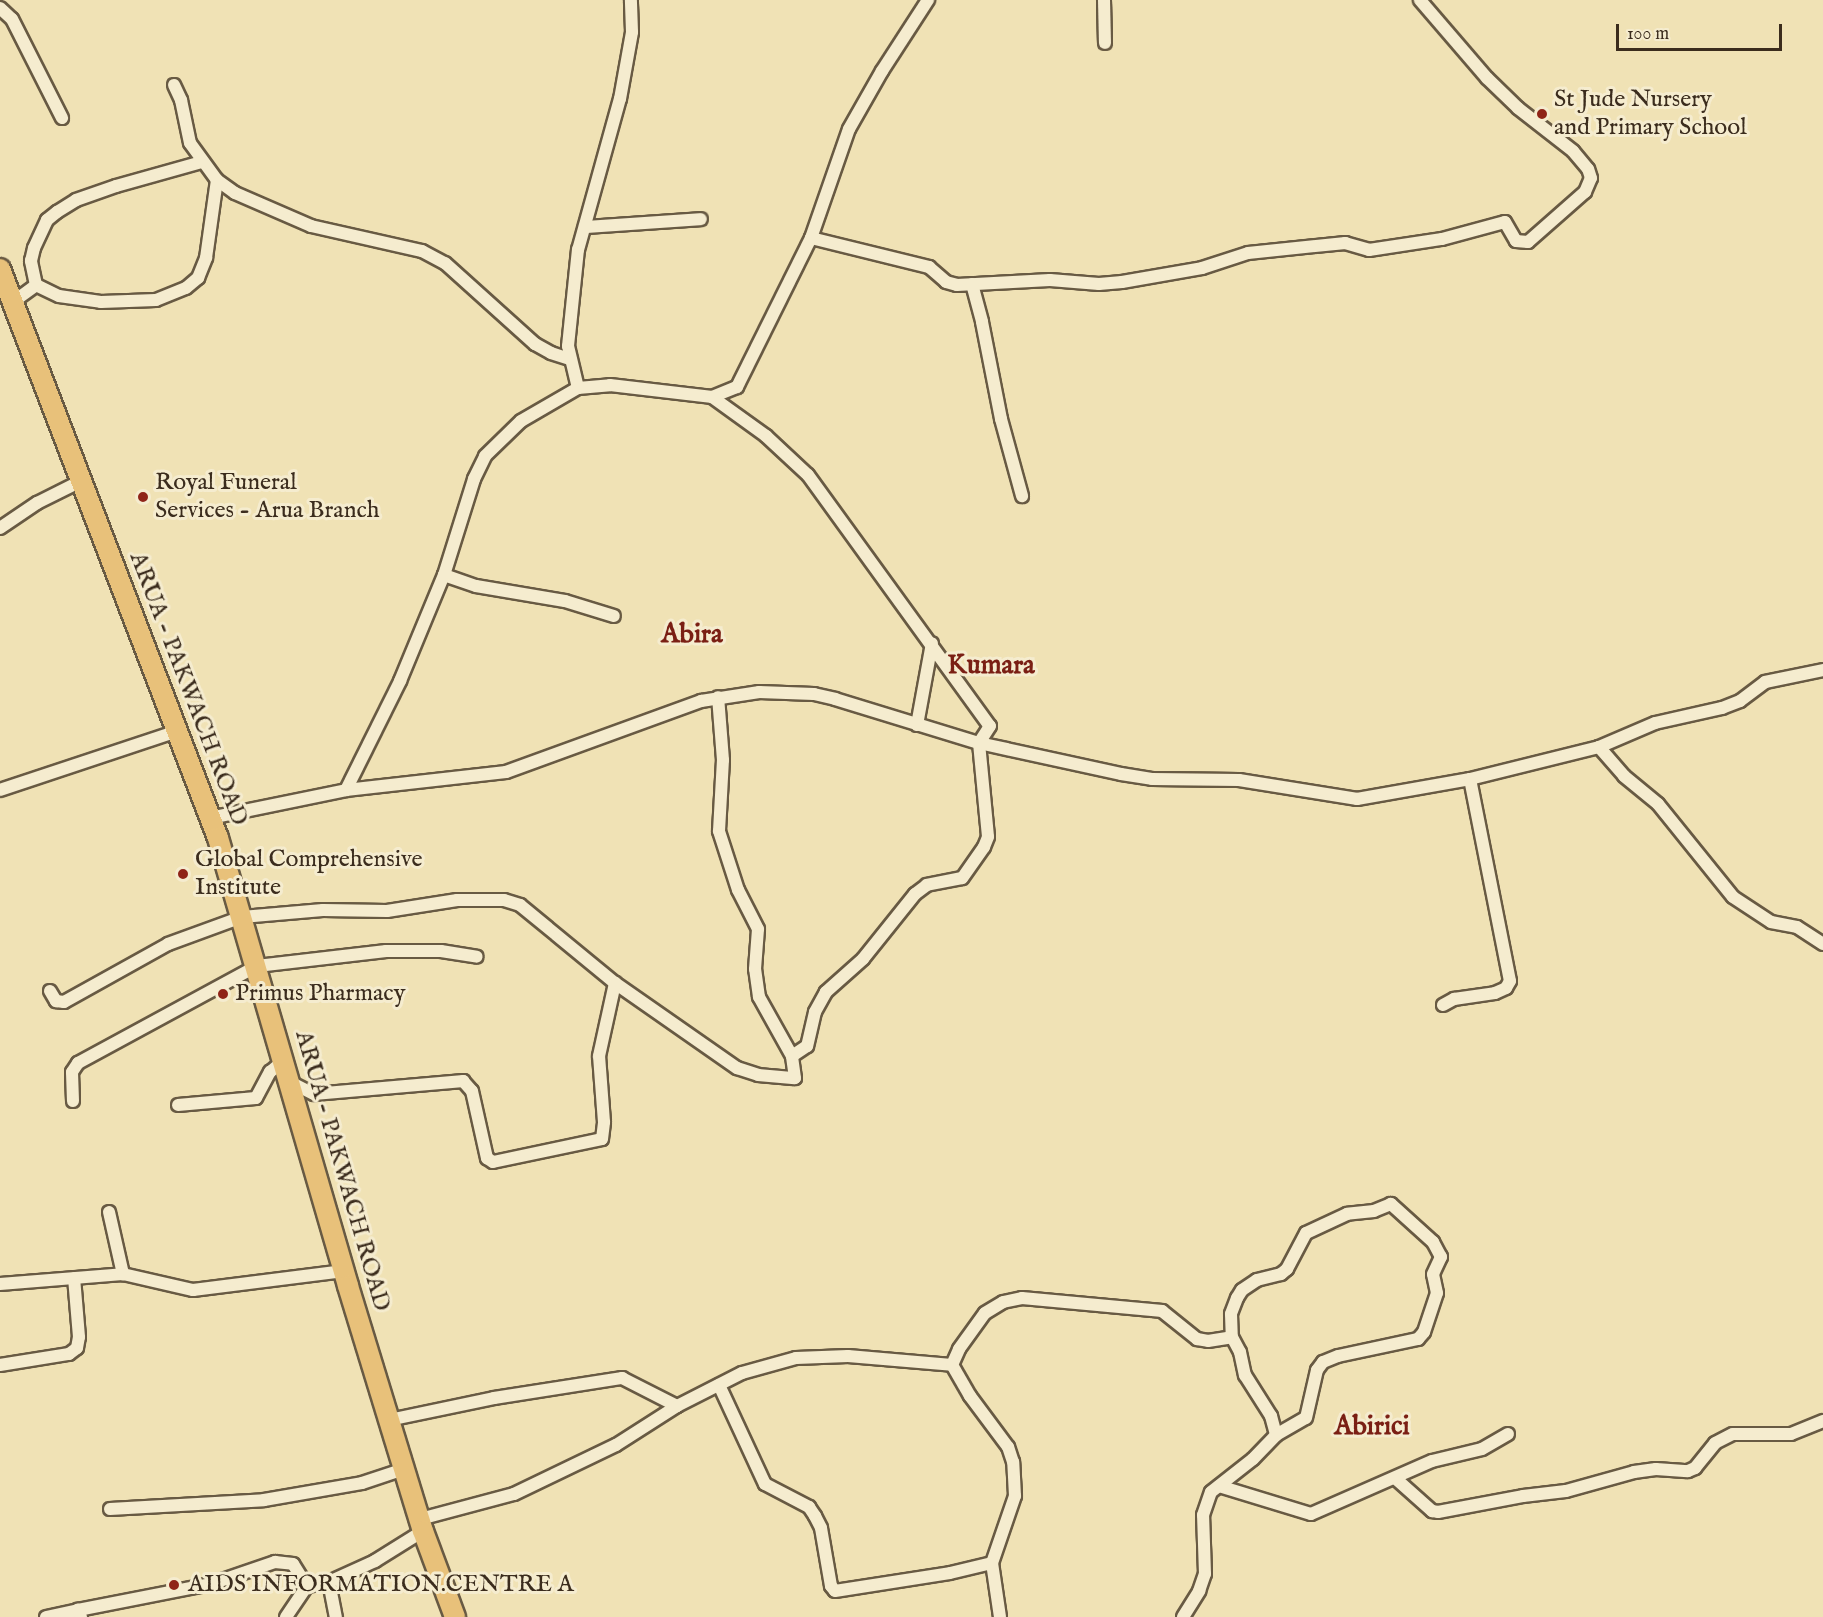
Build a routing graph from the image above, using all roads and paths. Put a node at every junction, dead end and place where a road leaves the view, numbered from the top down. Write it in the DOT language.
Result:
graph roads {
  1 [pos="631,0"];
  2 [pos="928,0"];
  3 [pos="1104,0"];
  4 [pos="1420,0"];
  5 [pos="0,8"];
  6 [pos="1105,43"];
  7 [pos="174,85"];
  8 [pos="62,118"];
  9 [pos="202,162"];
  10 [pos="217,180"];
  11 [pos="701,219"];
  12 [pos="585,227"];
  13 [pos="811,238"];
  14 [pos="0,269"];
  15 [pos="972,284"];
  16 [pos="36,285"];
  17 [pos="13,302"];
  18 [pos="569,359"];
  19 [pos="578,388"];
  20 [pos="712,397"];
  21 [pos="81,481"];
  22 [pos="1022,496"];
  23 [pos="0,528"];
  24 [pos="444,575"];
  25 [pos="614,616"];
  26 [pos="932,644"];
  27 [pos="1823,670"];
  28 [pos="718,697"];
  29 [pos="917,725"];
  30 [pos="177,731"];
  31 [pos="979,743"];
  32 [pos="1599,747"];
  33 [pos="1470,779"];
  34 [pos="0,790"];
  35 [pos="346,790"];
  36 [pos="210,818"];
  37 [pos="242,917"];
  38 [pos="1823,944"];
  39 [pos="477,957"];
  40 [pos="257,966"];
  41 [pos="615,984"];
  42 [pos="50,991"];
  43 [pos="1443,1005"];
  44 [pos="792,1056"];
  45 [pos="284,1061"];
  46 [pos="290,1082"];
  47 [pos="73,1101"];
  48 [pos="178,1106"];
  49 [pos="109,1212"];
  50 [pos="344,1271"];
  51 [pos="123,1274"];
  52 [pos="74,1278"];
  53 [pos="0,1284"];
  54 [pos="1233,1337"];
  55 [pos="0,1365"];
  56 [pos="952,1365"];
  57 [pos="719,1385"];
  58 [pos="677,1406"];
  59 [pos="389,1420"];
  60 [pos="1823,1421"];
  61 [pos="1508,1434"];
  62 [pos="1276,1435"];
  63 [pos="404,1469"];
  64 [pos="1395,1478"];
  65 [pos="1219,1486"];
  66 [pos="110,1509"];
  67 [pos="422,1525"];
  68 [pos="992,1563"];
  69 [pos="329,1582"];
  70 [pos="308,1586"];
  71 [pos="80,1613"];
  72 [pos="46,1617"];
  73 [pos="286,1617"];
  74 [pos="336,1617"];
  75 [pos="455,1617"];
  76 [pos="1000,1617"];
  77 [pos="1183,1617"];
  1 -- 12 [label="street"];
  2 -- 13 [label="street"];
  3 -- 6 [label="street"];
  4 -- 15 [label="street"];
  5 -- 8 [label="street"];
  7 -- 9 [label="street"];
  9 -- 10 [label="street"];
  9 -- 16 [label="street"];
  10 -- 16 [label="street"];
  10 -- 18 [label="street"];
  11 -- 12 [label="street"];
  12 -- 18 [label="street"];
  13 -- 15 [label="street"];
  13 -- 20 [label="street"];
  14 -- 17 [label="main road, ARUA - PAKWACH ROAD"];
  15 -- 22 [label="street"];
  16 -- 17 [label="street"];
  17 -- 21 [label="main road, ARUA - PAKWACH ROAD"];
  18 -- 19 [label="street"];
  19 -- 20 [label="street"];
  19 -- 24 [label="street"];
  20 -- 26 [label="street"];
  21 -- 23 [label="street"];
  21 -- 30 [label="main road, ARUA - PAKWACH ROAD"];
  24 -- 25 [label="street"];
  24 -- 35 [label="street"];
  26 -- 29 [label="street"];
  26 -- 31 [label="street"];
  27 -- 32 [label="street"];
  28 -- 29 [label="street"];
  28 -- 35 [label="street"];
  28 -- 44 [label="street"];
  29 -- 31 [label="street"];
  30 -- 34 [label="street"];
  30 -- 36 [label="main road, ARUA - PAKWACH ROAD"];
  31 -- 33 [label="street"];
  31 -- 44 [label="street"];
  32 -- 33 [label="street"];
  32 -- 38 [label="street"];
  33 -- 43 [label="street"];
  35 -- 36 [label="street"];
  36 -- 37 [label="main road, ARUA - PAKWACH ROAD"];
  37 -- 40 [label="main road, ARUA - PAKWACH ROAD"];
  37 -- 41 [label="street"];
  37 -- 42 [label="street"];
  39 -- 40 [label="street"];
  40 -- 45 [label="main road, ARUA - PAKWACH ROAD"];
  40 -- 47 [label="street"];
  41 -- 44 [label="street"];
  41 -- 46 [label="street"];
  45 -- 46 [label="main road, ARUA - PAKWACH ROAD"];
  45 -- 48 [label="street"];
  46 -- 50 [label="main road, ARUA - PAKWACH ROAD"];
  49 -- 51 [label="street"];
  50 -- 51 [label="street"];
  50 -- 59 [label="main road, ARUA - PAKWACH ROAD"];
  51 -- 52 [label="street"];
  52 -- 53 [label="street"];
  52 -- 55 [label="street"];
  54 -- 56 [label="street"];
  54 -- 62 [label="street"];
  54 -- 62 [label="street"];
  56 -- 57 [label="street"];
  56 -- 68 [label="street"];
  57 -- 58 [label="street"];
  57 -- 68 [label="street"];
  58 -- 59 [label="street"];
  58 -- 67 [label="street"];
  59 -- 63 [label="main road, ARUA - PAKWACH ROAD"];
  60 -- 64 [label="street"];
  61 -- 64 [label="street"];
  62 -- 65 [label="street"];
  63 -- 66 [label="street"];
  63 -- 67 [label="main road, ARUA - PAKWACH ROAD"];
  64 -- 65 [label="street"];
  65 -- 77 [label="street"];
  67 -- 69 [label="street"];
  67 -- 75 [label="main road, ARUA - PAKWACH ROAD"];
  68 -- 76 [label="street"];
  69 -- 70 [label="street"];
  69 -- 74 [label="street"];
  70 -- 71 [label="street"];
  70 -- 73 [label="street"];
  71 -- 72 [label="street"];
}
